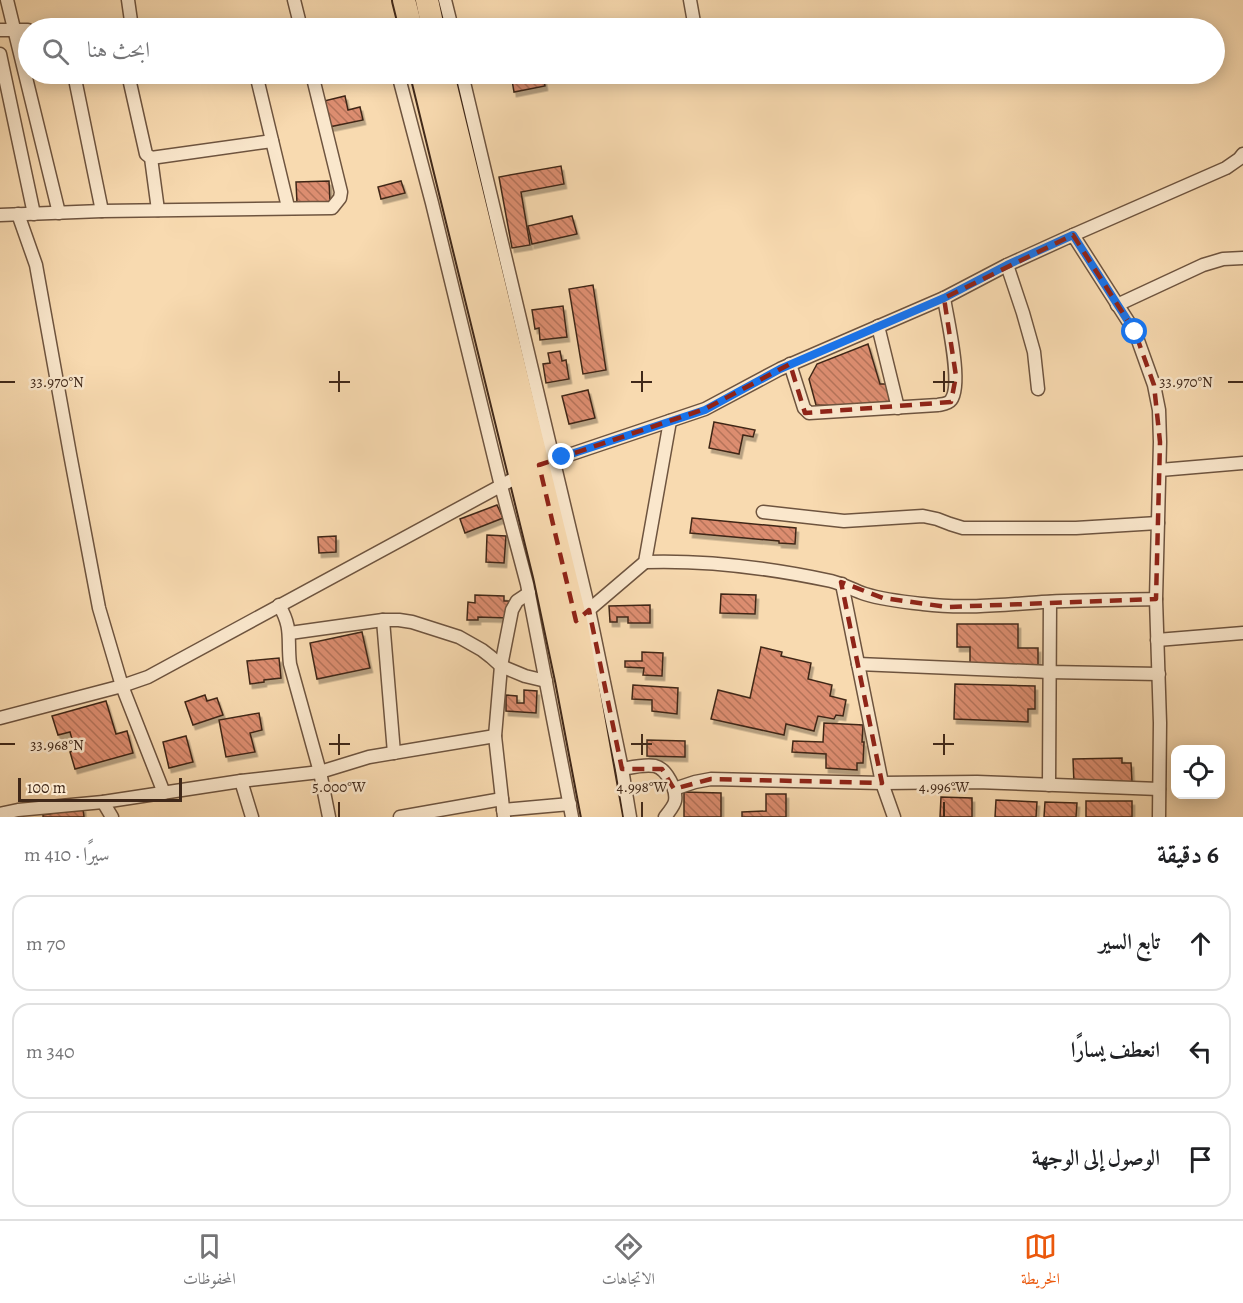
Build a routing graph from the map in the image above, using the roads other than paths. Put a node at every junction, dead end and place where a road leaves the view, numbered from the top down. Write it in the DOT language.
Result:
graph roads {
  1 [pos="7,0"];
  2 [pos="128,0"];
  3 [pos="294,0"];
  4 [pos="404,0"];
  5 [pos="427,0"];
  6 [pos="445,0"];
  7 [pos="690,0"];
  8 [pos="131,18"];
  9 [pos="298,18"];
  10 [pos="408,18"];
  11 [pos="431,18"];
  12 [pos="450,18"];
  13 [pos="693,18"];
  14 [pos="14,29"];
  15 [pos="18,29"];
  16 [pos="0,30"];
  17 [pos="18,45"];
  18 [pos="0,54"];
  19 [pos="28,84"];
  20 [pos="76,84"];
  21 [pos="130,84"];
  22 [pos="258,84"];
  23 [pos="314,84"];
  24 [pos="401,84"];
  25 [pos="425,84"];
  26 [pos="445,84"];
  27 [pos="464,84"];
  28 [pos="272,141"];
  29 [pos="1243,154"];
  30 [pos="151,158"];
  31 [pos="288,207"];
  32 [pos="158,210"];
  33 [pos="102,211"];
  34 [pos="60,213"];
  35 [pos="18,214"];
  36 [pos="34,214"];
  37 [pos="0,215"];
  38 [pos="1073,235"];
  39 [pos="1243,258"];
  40 [pos="1007,265"];
  41 [pos="944,298"];
  42 [pos="1117,305"];
  43 [pos="878,326"];
  44 [pos="790,364"];
  45 [pos="1038,389"];
  46 [pos="898,408"];
  47 [pos="670,421"];
  48 [pos="1243,463"];
  49 [pos="538,466"];
  50 [pos="1160,470"];
  51 [pos="501,486"];
  52 [pos="763,512"];
  53 [pos="1158,523"];
  54 [pos="645,562"];
  55 [pos="842,584"];
  56 [pos="529,593"];
  57 [pos="1156,599"];
  58 [pos="1050,602"];
  59 [pos="279,605"];
  60 [pos="582,616"];
  61 [pos="383,620"];
  62 [pos="290,633"];
  63 [pos="1243,633"];
  64 [pos="1157,640"];
  65 [pos="858,664"];
  66 [pos="501,666"];
  67 [pos="1049,672"];
  68 [pos="1159,674"];
  69 [pos="546,681"];
  70 [pos="123,686"];
  71 [pos="0,718"];
  72 [pos="495,736"];
  73 [pos="394,753"];
  74 [pos="622,769"];
  75 [pos="320,772"];
  76 [pos="241,782"];
  77 [pos="882,783"];
  78 [pos="1048,785"];
  79 [pos="674,789"];
  80 [pos="1159,789"];
  81 [pos="164,793"];
  82 [pos="103,802"];
  83 [pos="503,809"];
  84 [pos="571,811"];
  85 [pos="0,814"];
  86 [pos="111,817"];
  87 [pos="252,817"];
  88 [pos="329,817"];
  89 [pos="400,817"];
  90 [pos="593,817"];
  91 [pos="610,817"];
  92 [pos="630,817"];
  93 [pos="665,817"];
  94 [pos="894,817"];
  95 [pos="1159,817"];
  1 -- 14 [label="street"];
  2 -- 8 [label="street"];
  3 -- 9 [label="street"];
  4 -- 10 [label="highway"];
  5 -- 11 [label="highway"];
  6 -- 12 [label="street"];
  7 -- 13 [label="street"];
  14 -- 15 [label="street"];
  14 -- 16 [label="street"];
  14 -- 17 [label="street"];
  18 -- 36 [label="street"];
  19 -- 34 [label="street"];
  20 -- 33 [label="street"];
  21 -- 30 [label="street"];
  22 -- 28 [label="street"];
  23 -- 31 [label="street"];
  24 -- 51 [label="street"];
  25 -- 49 [label="highway"];
  26 -- 49 [label="highway"];
  27 -- 49 [label="street"];
  28 -- 30 [label="street"];
  28 -- 31 [label="street"];
  29 -- 38 [label="street"];
  30 -- 32 [label="street"];
  31 -- 32 [label="street"];
  32 -- 33 [label="street"];
  33 -- 34 [label="street"];
  34 -- 36 [label="street"];
  35 -- 36 [label="street"];
  35 -- 37 [label="street"];
  35 -- 70 [label="street"];
  38 -- 40 [label="street"];
  38 -- 42 [label="street"];
  39 -- 42 [label="street"];
  40 -- 41 [label="street"];
  40 -- 45 [label="street"];
  41 -- 43 [label="street"];
  41 -- 46 [label="street"];
  42 -- 50 [label="street"];
  43 -- 44 [label="street"];
  43 -- 46 [label="street"];
  44 -- 46 [label="street"];
  44 -- 47 [label="street"];
  47 -- 49 [label="street"];
  47 -- 54 [label="street"];
  48 -- 50 [label="street"];
  49 -- 51 [label="street"];
  49 -- 60 [label="highway"];
  49 -- 90 [label="highway"];
  50 -- 53 [label="street"];
  51 -- 56 [label="street"];
  51 -- 59 [label="street"];
  52 -- 53 [label="street"];
  53 -- 57 [label="street"];
  54 -- 55 [label="street"];
  54 -- 60 [label="street"];
  55 -- 58 [label="street"];
  55 -- 65 [label="street"];
  56 -- 66 [label="street"];
  56 -- 69 [label="street"];
  57 -- 58 [label="street"];
  57 -- 64 [label="street"];
  58 -- 67 [label="street"];
  59 -- 62 [label="street"];
  59 -- 70 [label="street"];
  60 -- 74 [label="street"];
  60 -- 91 [label="highway"];
  61 -- 62 [label="street"];
  61 -- 66 [label="street"];
  61 -- 73 [label="street"];
  62 -- 75 [label="street"];
  63 -- 64 [label="street"];
  64 -- 68 [label="street"];
  65 -- 67 [label="street"];
  65 -- 77 [label="street"];
  66 -- 69 [label="street"];
  66 -- 72 [label="street"];
  67 -- 68 [label="street"];
  67 -- 78 [label="street"];
  68 -- 80 [label="street"];
  69 -- 84 [label="street"];
  70 -- 71 [label="street"];
  70 -- 81 [label="street"];
  72 -- 73 [label="street"];
  72 -- 83 [label="street"];
  73 -- 75 [label="street"];
  74 -- 79 [label="street"];
  74 -- 92 [label="street"];
  75 -- 76 [label="street"];
  75 -- 88 [label="street"];
  76 -- 81 [label="street"];
  76 -- 87 [label="street"];
  77 -- 78 [label="street"];
  77 -- 79 [label="street"];
  77 -- 94 [label="street"];
  78 -- 80 [label="street"];
  79 -- 93 [label="street"];
  80 -- 95 [label="street"];
  81 -- 82 [label="street"];
  82 -- 85 [label="street"];
  82 -- 86 [label="street"];
  83 -- 84 [label="street"];
  83 -- 89 [label="street"];
}
